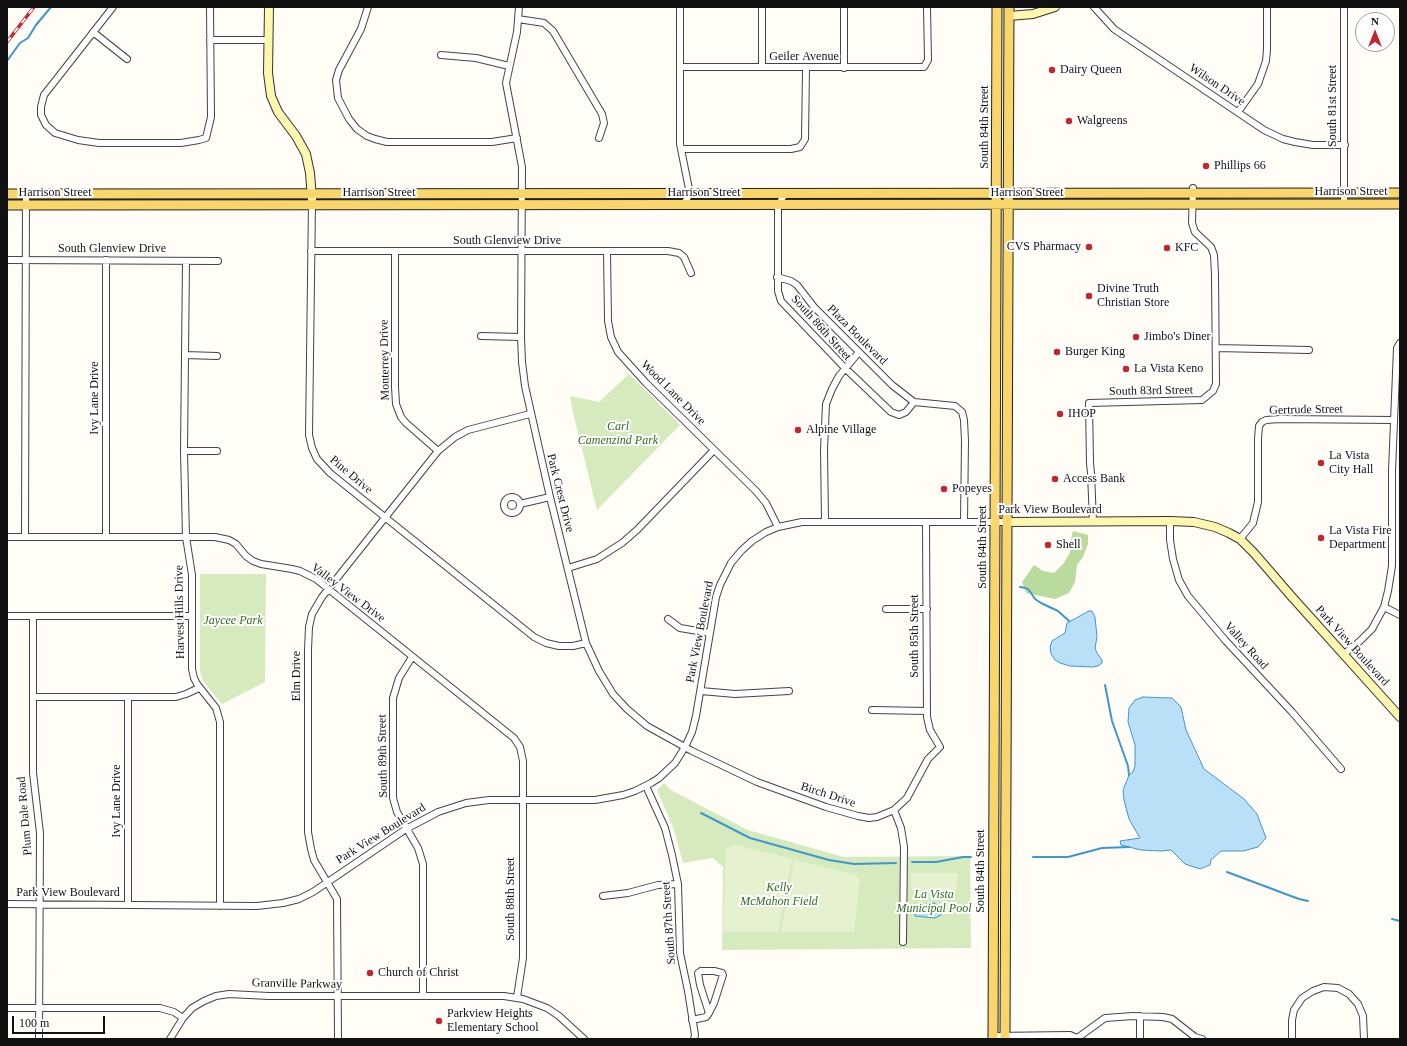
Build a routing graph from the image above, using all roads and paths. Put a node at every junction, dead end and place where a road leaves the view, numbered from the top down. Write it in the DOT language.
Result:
graph roads {
  1 [pos="113,7"];
  2 [pos="210,7"];
  3 [pos="269,7"];
  4 [pos="368,7"];
  5 [pos="519,7"];
  6 [pos="680,7"];
  7 [pos="762,7"];
  8 [pos="844,7"];
  9 [pos="927,7"];
  10 [pos="997,7"];
  11 [pos="1002,7"];
  12 [pos="1055,7"];
  13 [pos="1094,7"];
  14 [pos="1267,7"];
  15 [pos="1344,7"];
  16 [pos="1009,12"];
  17 [pos="518,19"];
  18 [pos="93,32"];
  19 [pos="210,40"];
  20 [pos="268,40"];
  21 [pos="441,55"];
  22 [pos="127,59"];
  23 [pos="509,66"];
  24 [pos="680,67"];
  25 [pos="762,68"];
  26 [pos="806,68"];
  27 [pos="844,68"];
  28 [pos="1238,112"];
  29 [pos="517,138"];
  30 [pos="599,138"];
  31 [pos="1344,145"];
  32 [pos="681,149"];
  33 [pos="1193,191"];
  34 [pos="7,194"];
  35 [pos="26,194"];
  36 [pos="690,194"];
  37 [pos="785,194"];
  38 [pos="1008,194"];
  39 [pos="1344,194"];
  40 [pos="1400,194"];
  41 [pos="997,195"];
  42 [pos="312,199"];
  43 [pos="522,199"];
  44 [pos="1344,204"];
  45 [pos="1400,204"];
  46 [pos="7,205"];
  47 [pos="26,205"];
  48 [pos="684,205"];
  49 [pos="778,205"];
  50 [pos="996,205"];
  51 [pos="1008,205"];
  52 [pos="1193,205"];
  53 [pos="311,251"];
  54 [pos="395,252"];
  55 [pos="522,252"];
  56 [pos="607,252"];
  57 [pos="7,260"];
  58 [pos="26,260"];
  59 [pos="106,260"];
  60 [pos="186,261"];
  61 [pos="218,261"];
  62 [pos="691,273"];
  63 [pos="777,277"];
  64 [pos="481,336"];
  65 [pos="521,337"];
  66 [pos="1400,343"];
  67 [pos="1216,348"];
  68 [pos="1309,350"];
  69 [pos="859,352"];
  70 [pos="185,356"];
  71 [pos="217,356"];
  72 [pos="845,368"];
  73 [pos="914,402"];
  74 [pos="530,414"];
  75 [pos="1394,420"];
  76 [pos="184,450"];
  77 [pos="714,450"];
  78 [pos="216,451"];
  79 [pos="438,451"];
  80 [pos="550,497"];
  81 [pos="520,504"];
  82 [pos="385,517"];
  83 [pos="1170,521"];
  84 [pos="825,522"];
  85 [pos="926,522"];
  86 [pos="964,522"];
  87 [pos="995,522"];
  88 [pos="1006,522"];
  89 [pos="1093,522"];
  90 [pos="778,527"];
  91 [pos="7,537"];
  92 [pos="25,537"];
  93 [pos="106,537"];
  94 [pos="186,537"];
  95 [pos="1240,539"];
  96 [pos="568,568"];
  97 [pos="328,589"];
  98 [pos="1384,607"];
  99 [pos="886,609"];
  100 [pos="926,609"];
  101 [pos="1400,615"];
  102 [pos="7,616"];
  103 [pos="33,616"];
  104 [pos="192,616"];
  105 [pos="668,619"];
  106 [pos="710,633"];
  107 [pos="586,643"];
  108 [pos="1344,655"];
  109 [pos="412,657"];
  110 [pos="199,688"];
  111 [pos="701,691"];
  112 [pos="789,691"];
  113 [pos="33,697"];
  114 [pos="128,697"];
  115 [pos="872,710"];
  116 [pos="927,711"];
  117 [pos="1400,717"];
  118 [pos="685,747"];
  119 [pos="940,747"];
  120 [pos="1341,769"];
  121 [pos="646,786"];
  122 [pos="523,800"];
  123 [pos="894,810"];
  124 [pos="406,829"];
  125 [pos="328,882"];
  126 [pos="678,884"];
  127 [pos="603,896"];
  128 [pos="7,904"];
  129 [pos="40,904"];
  130 [pos="128,905"];
  131 [pos="220,906"];
  132 [pos="903,942"];
  133 [pos="338,996"];
  134 [pos="423,996"];
  135 [pos="517,997"];
  136 [pos="7,1008"];
  137 [pos="40,1008"];
  138 [pos="709,1013"];
  139 [pos="1140,1016"];
  140 [pos="182,1018"];
  141 [pos="692,1020"];
  142 [pos="993,1038"];
  143 [pos="1004,1038"];
  144 [pos="1077,1038"];
  145 [pos="39,1039"];
  146 [pos="170,1039"];
  147 [pos="338,1039"];
  148 [pos="584,1039"];
  149 [pos="694,1039"];
  150 [pos="1140,1039"];
  151 [pos="1202,1039"];
  152 [pos="1292,1039"];
  153 [pos="1364,1039"];
  1 -- 18 [label="street"];
  2 -- 19 [label="street"];
  3 -- 20 [label="street"];
  4 -- 29 [label="street"];
  5 -- 17 [label="street"];
  6 -- 24 [label="street"];
  7 -- 25 [label="street"];
  8 -- 27 [label="street"];
  9 -- 27 [label="street, Geiler Avenue"];
  10 -- 41 [label="main road, South 84th Street"];
  11 -- 16 [label="main road"];
  12 -- 16 [label="street"];
  13 -- 28 [label="street, Wilson Drive"];
  14 -- 28 [label="street"];
  15 -- 31 [label="street, South 81st Street"];
  16 -- 38 [label="main road, South 84th Street"];
  17 -- 23 [label="street"];
  17 -- 30 [label="street"];
  18 -- 19 [label="street"];
  18 -- 22 [label="street"];
  19 -- 20 [label="street"];
  20 -- 42 [label="street"];
  21 -- 23 [label="street"];
  23 -- 29 [label="street"];
  24 -- 25 [label="street, Geiler Avenue"];
  24 -- 32 [label="street"];
  25 -- 26 [label="street, Geiler Avenue"];
  26 -- 27 [label="street, Geiler Avenue"];
  26 -- 32 [label="street"];
  28 -- 31 [label="street, Wilson Drive"];
  29 -- 43 [label="street"];
  31 -- 39 [label="street, South 81st Street"];
  32 -- 36 [label="street"];
  33 -- 38 [label="main road, Harrison Street"];
  33 -- 39 [label="main road, Harrison Street"];
  33 -- 52 [label="street, South 83rd Street"];
  34 -- 35 [label="main road, Harrison Street"];
  35 -- 42 [label="main road, Harrison Street"];
  35 -- 47 [label="street"];
  36 -- 37 [label="main road, Harrison Street"];
  36 -- 43 [label="main road, Harrison Street"];
  36 -- 48 [label="street"];
  37 -- 41 [label="main road, Harrison Street"];
  37 -- 49 [label="street"];
  38 -- 41 [label="main road, Harrison Street"];
  38 -- 51 [label="main road, South 84th Street"];
  39 -- 40 [label="main road, Harrison Street"];
  39 -- 44 [label="street, South 81st Street"];
  41 -- 50 [label="main road, South 84th Street"];
  42 -- 43 [label="main road, Harrison Street"];
  42 -- 47 [label="main road, Harrison Street"];
  42 -- 53 [label="street, Pine Drive"];
  43 -- 48 [label="main road, Harrison Street"];
  43 -- 55 [label="street, Park Crest Drive"];
  44 -- 45 [label="main road, Harrison Street"];
  44 -- 52 [label="main road, Harrison Street"];
  46 -- 47 [label="main road, Harrison Street"];
  47 -- 58 [label="street"];
  48 -- 49 [label="main road, Harrison Street"];
  49 -- 50 [label="main road, Harrison Street"];
  49 -- 63 [label="street, South 86th Street"];
  50 -- 51 [label="main road, Harrison Street"];
  50 -- 87 [label="main road, South 84th Street"];
  51 -- 52 [label="main road, Harrison Street"];
  51 -- 88 [label="main road, South 84th Street"];
  52 -- 67 [label="street, South 83rd Street"];
  53 -- 54 [label="street, South Glenview Drive"];
  53 -- 82 [label="street, Pine Drive"];
  54 -- 55 [label="street, South Glenview Drive"];
  54 -- 79 [label="street, Monterrey Drive"];
  55 -- 56 [label="street, South Glenview Drive"];
  55 -- 65 [label="street, Park Crest Drive"];
  56 -- 62 [label="street, South Glenview Drive"];
  56 -- 77 [label="street, Wood Lane Drive"];
  57 -- 58 [label="street, South Glenview Drive"];
  58 -- 59 [label="street, South Glenview Drive"];
  58 -- 92 [label="street"];
  59 -- 60 [label="street, South Glenview Drive"];
  59 -- 93 [label="street, Ivy Lane Drive"];
  60 -- 61 [label="street, South Glenview Drive"];
  60 -- 70 [label="street, Harvest Hills Drive"];
  63 -- 69 [label="street, Plaza Boulevard"];
  63 -- 72 [label="street, South 86th Street"];
  64 -- 65 [label="street"];
  65 -- 74 [label="street, Park Crest Drive"];
  66 -- 75 [label="street"];
  67 -- 68 [label="street"];
  67 -- 89 [label="street, South 83rd Street"];
  69 -- 72 [label="street"];
  69 -- 73 [label="street, Plaza Boulevard"];
  70 -- 71 [label="street"];
  70 -- 76 [label="street, Harvest Hills Drive"];
  72 -- 73 [label="street"];
  72 -- 84 [label="street, South 86th Street"];
  73 -- 86 [label="street"];
  74 -- 79 [label="street, Elm Drive"];
  74 -- 80 [label="street, Park Crest Drive"];
  75 -- 95 [label="street, Gertrude Street"];
  75 -- 98 [label="street"];
  76 -- 78 [label="street"];
  76 -- 94 [label="street, Harvest Hills Drive"];
  77 -- 90 [label="street, Wood Lane Drive"];
  77 -- 96 [label="street"];
  79 -- 82 [label="street, Elm Drive"];
  80 -- 81 [label="street"];
  80 -- 96 [label="street, Park Crest Drive"];
  82 -- 97 [label="street, Elm Drive"];
  82 -- 107 [label="street, Pine Drive"];
  83 -- 89 [label="street, Park View Boulevard"];
  83 -- 95 [label="street, Park View Boulevard"];
  83 -- 120 [label="street, Valley Road"];
  84 -- 85 [label="street, Park View Boulevard"];
  84 -- 90 [label="street, Park View Boulevard"];
  85 -- 86 [label="street, Park View Boulevard"];
  85 -- 100 [label="street, South 85th Street"];
  86 -- 87 [label="street, Park View Boulevard"];
  87 -- 88 [label="street, Park View Boulevard"];
  87 -- 142 [label="main road, South 84th Street"];
  88 -- 89 [label="street, Park View Boulevard"];
  88 -- 143 [label="main road, South 84th Street"];
  90 -- 106 [label="street, Park View Boulevard"];
  91 -- 92 [label="street, Valley View Drive"];
  92 -- 93 [label="street, Valley View Drive"];
  93 -- 94 [label="street, Valley View Drive"];
  94 -- 97 [label="street, Valley View Drive"];
  94 -- 104 [label="street, Harvest Hills Drive"];
  95 -- 108 [label="street, Park View Boulevard"];
  96 -- 107 [label="street, Park Crest Drive"];
  97 -- 109 [label="street, Valley View Drive"];
  97 -- 125 [label="street, Elm Drive"];
  98 -- 101 [label="street"];
  98 -- 108 [label="street"];
  99 -- 100 [label="street"];
  100 -- 116 [label="street, South 85th Street"];
  102 -- 103 [label="street"];
  103 -- 104 [label="street"];
  103 -- 113 [label="street, Plum Dale Road"];
  104 -- 110 [label="street, Harvest Hills Drive"];
  105 -- 106 [label="street"];
  106 -- 111 [label="street, Park View Boulevard"];
  107 -- 118 [label="street, Park Crest Drive"];
  108 -- 117 [label="street, Park View Boulevard"];
  109 -- 122 [label="street, Valley View Drive"];
  109 -- 124 [label="street, South 89th Street"];
  110 -- 114 [label="street"];
  110 -- 131 [label="street, Harvest Hills Drive"];
  111 -- 112 [label="street"];
  111 -- 118 [label="street, Park View Boulevard"];
  113 -- 114 [label="street"];
  113 -- 129 [label="street, Plum Dale Road"];
  114 -- 130 [label="street, Ivy Lane Drive"];
  115 -- 116 [label="street"];
  116 -- 119 [label="street, South 85th Street"];
  118 -- 121 [label="street, Park View Boulevard"];
  118 -- 123 [label="street, Birch Drive"];
  119 -- 123 [label="street, Birch Drive"];
  121 -- 122 [label="street, Park View Boulevard"];
  121 -- 126 [label="street, South 87th Street"];
  122 -- 124 [label="street, Park View Boulevard"];
  122 -- 135 [label="street, South 88th Street"];
  123 -- 132 [label="street"];
  124 -- 125 [label="street, Park View Boulevard"];
  124 -- 134 [label="street, South 89th Street"];
  125 -- 131 [label="street, Park View Boulevard"];
  125 -- 133 [label="street, Elm Drive"];
  126 -- 127 [label="street"];
  126 -- 141 [label="street, South 87th Street"];
  128 -- 129 [label="street, Park View Boulevard"];
  129 -- 130 [label="street, Park View Boulevard"];
  129 -- 137 [label="street, Plum Dale Road"];
  130 -- 131 [label="street, Park View Boulevard"];
  133 -- 134 [label="street, Granville Parkway"];
  133 -- 140 [label="street, Granville Parkway"];
  133 -- 147 [label="street, Elm Drive"];
  134 -- 135 [label="street, Granville Parkway"];
  135 -- 148 [label="street, Granville Parkway"];
  136 -- 137 [label="street"];
  137 -- 140 [label="street"];
  137 -- 145 [label="street, Plum Dale Road"];
  138 -- 138 [label="street"];
  138 -- 141 [label="street"];
  139 -- 144 [label="street"];
  139 -- 150 [label="street"];
  139 -- 151 [label="street"];
  140 -- 146 [label="street, Granville Parkway"];
  141 -- 149 [label="street, South 87th Street"];
  142 -- 143 [label="street"];
  143 -- 144 [label="street"];
  152 -- 153 [label="street"];
}
